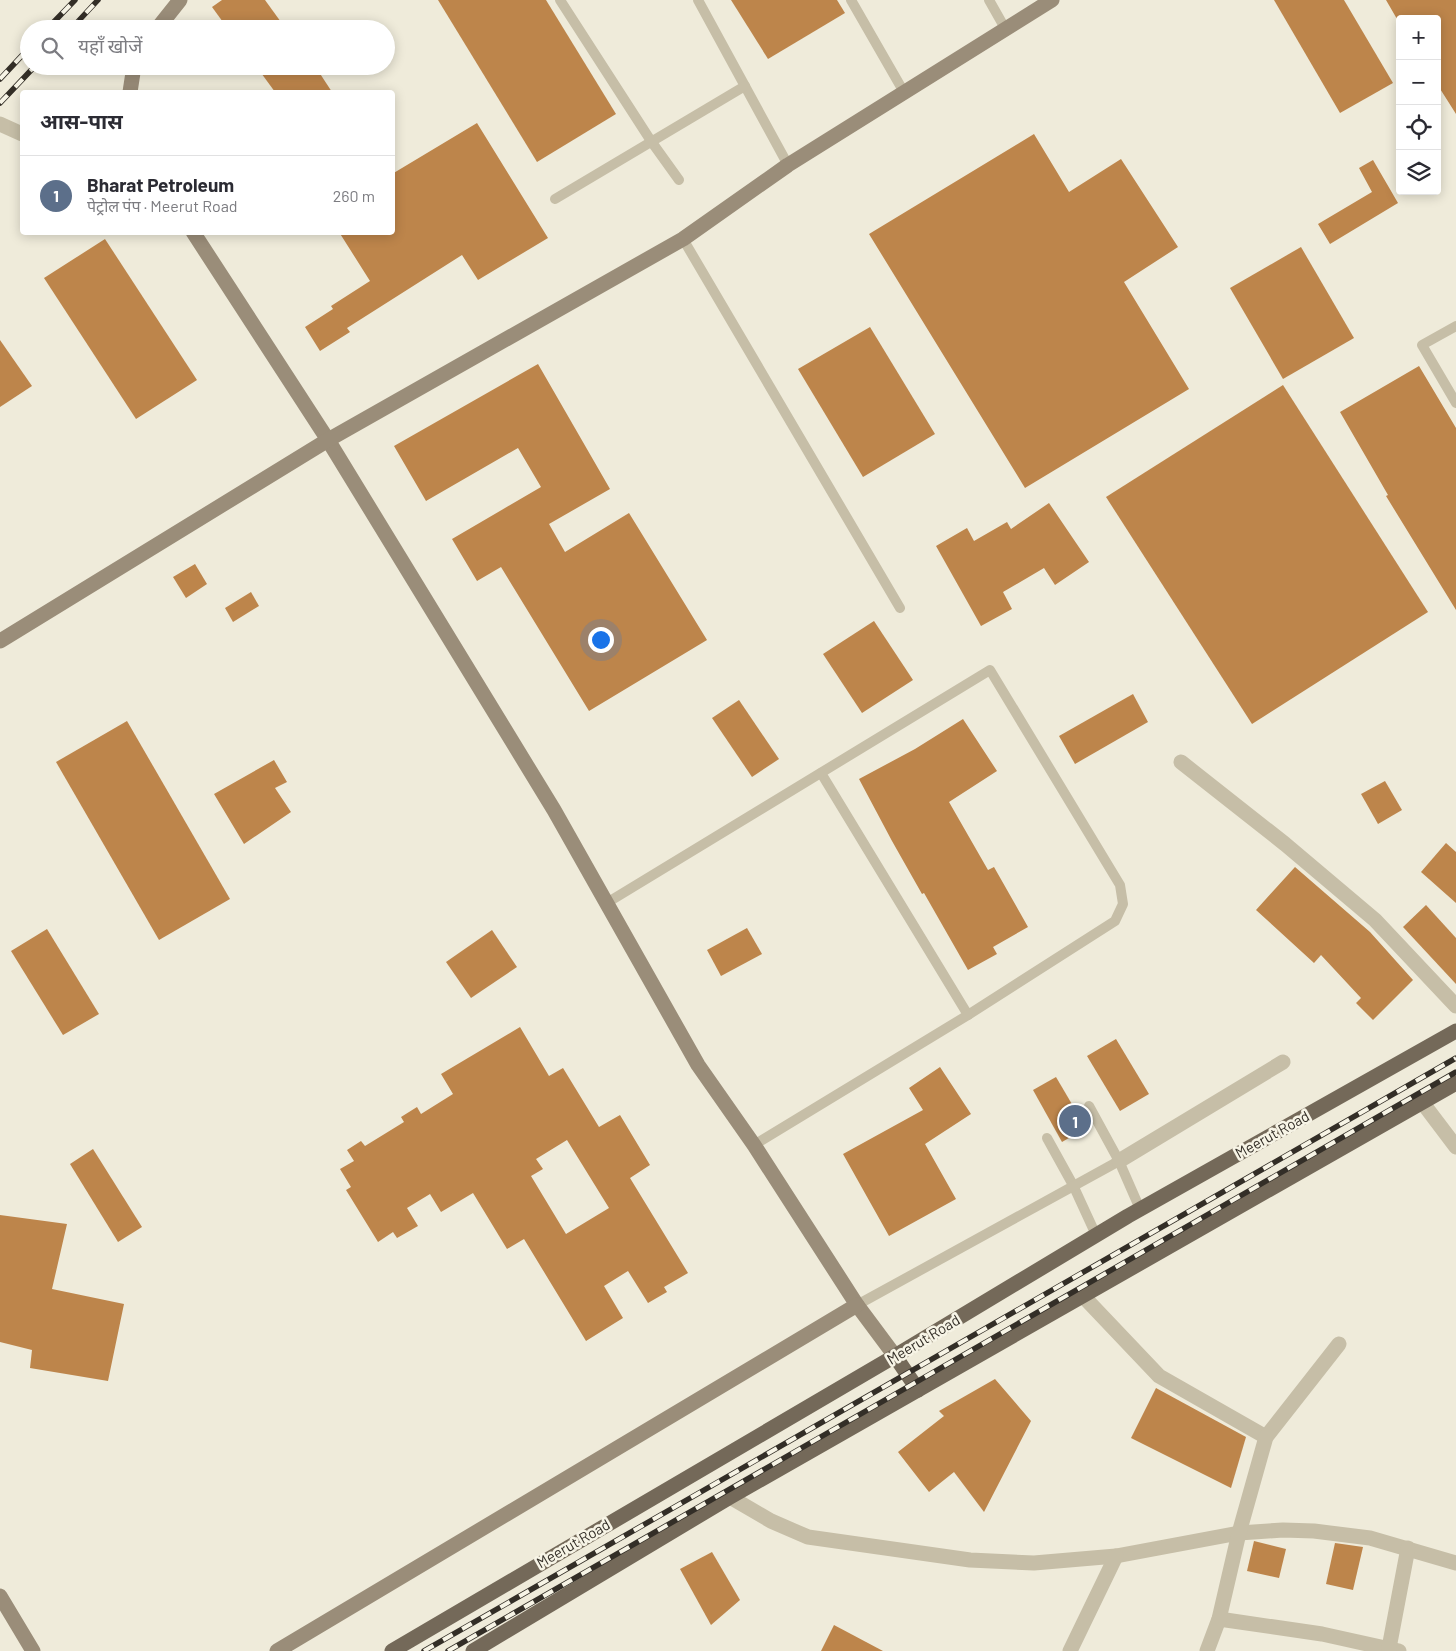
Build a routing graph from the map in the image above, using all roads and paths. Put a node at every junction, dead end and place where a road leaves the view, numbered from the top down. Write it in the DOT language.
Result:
graph roads {
  1 [pos="180,0"];
  2 [pos="560,0"];
  3 [pos="698,0"];
  4 [pos="851,0"];
  5 [pos="989,0"];
  6 [pos="1052,0"];
  7 [pos="163,20"];
  8 [pos="1006,30"];
  9 [pos="133,75"];
  10 [pos="745,86"];
  11 [pos="130,90"];
  12 [pos="905,94"];
  13 [pos="0,124"];
  14 [pos="20,133"];
  15 [pos="651,141"];
  16 [pos="788,165"];
  17 [pos="679,180"];
  18 [pos="555,199"];
  19 [pos="195,235"];
  20 [pos="683,239"];
  21 [pos="1456,326"];
  22 [pos="1456,403"];
  23 [pos="328,440"];
  24 [pos="900,608"];
  25 [pos="0,641"];
  26 [pos="1181,762"];
  27 [pos="821,773"];
  28 [pos="605,904"];
  29 [pos="1456,1006"];
  30 [pos="968,1015"];
  31 [pos="1456,1031"];
  32 [pos="1283,1062"];
  33 [pos="1456,1083"];
  34 [pos="1422,1102"];
  35 [pos="1089,1106"];
  36 [pos="1047,1138"];
  37 [pos="754,1145"];
  38 [pos="1456,1148"];
  39 [pos="1119,1161"];
  40 [pos="1073,1186"];
  41 [pos="1140,1209"];
  42 [pos="1096,1236"];
  43 [pos="1082,1296"];
  44 [pos="857,1305"];
  45 [pos="1339,1344"];
  46 [pos="895,1356"];
  47 [pos="918,1390"];
  48 [pos="1266,1437"];
  49 [pos="730,1497"];
  50 [pos="1240,1533"];
  51 [pos="1408,1548"];
  52 [pos="1116,1556"];
  53 [pos="1456,1563"];
  54 [pos="0,1596"];
  55 [pos="1219,1619"];
  56 [pos="1394,1650"];
  57 [pos="33,1651"];
  58 [pos="276,1651"];
  59 [pos="392,1651"];
  60 [pos="474,1651"];
  61 [pos="1070,1651"];
  62 [pos="1206,1651"];
  1 -- 7 [label="street"];
  2 -- 15 [label="lane"];
  3 -- 10 [label="lane"];
  4 -- 12 [label="lane"];
  5 -- 8 [label="lane"];
  6 -- 8 [label="street"];
  8 -- 12 [label="street"];
  9 -- 11 [label="street"];
  10 -- 15 [label="lane"];
  10 -- 16 [label="lane"];
  12 -- 16 [label="street"];
  13 -- 14 [label="street"];
  15 -- 17 [label="lane"];
  15 -- 18 [label="lane"];
  16 -- 20 [label="street"];
  19 -- 23 [label="street"];
  20 -- 23 [label="street"];
  20 -- 24 [label="lane"];
  21 -- 22 [label="lane"];
  23 -- 25 [label="street"];
  23 -- 28 [label="street"];
  26 -- 29 [label="street"];
  27 -- 28 [label="lane"];
  27 -- 30 [label="lane"];
  27 -- 30 [label="lane"];
  28 -- 37 [label="street"];
  30 -- 37 [label="lane"];
  31 -- 41 [label="main road, Meerut Road"];
  32 -- 39 [label="street"];
  33 -- 34 [label="main road"];
  34 -- 38 [label="street"];
  34 -- 43 [label="main road"];
  35 -- 39 [label="lane"];
  36 -- 40 [label="lane"];
  37 -- 44 [label="street"];
  39 -- 40 [label="lane"];
  39 -- 41 [label="lane"];
  40 -- 42 [label="lane"];
  40 -- 44 [label="lane"];
  41 -- 42 [label="main road, Meerut Road"];
  42 -- 46 [label="main road, Meerut Road"];
  43 -- 47 [label="main road"];
  43 -- 48 [label="street"];
  44 -- 46 [label="street"];
  44 -- 58 [label="street"];
  45 -- 48 [label="street"];
  46 -- 47 [label="main road"];
  46 -- 59 [label="main road, Meerut Road"];
  47 -- 49 [label="main road"];
  48 -- 50 [label="street"];
  49 -- 52 [label="street"];
  49 -- 60 [label="main road"];
  50 -- 51 [label="street"];
  50 -- 52 [label="street"];
  50 -- 55 [label="street"];
  51 -- 53 [label="street"];
  51 -- 56 [label="street"];
  52 -- 61 [label="street"];
  54 -- 57 [label="street"];
  55 -- 56 [label="street"];
  55 -- 62 [label="street"];
}
